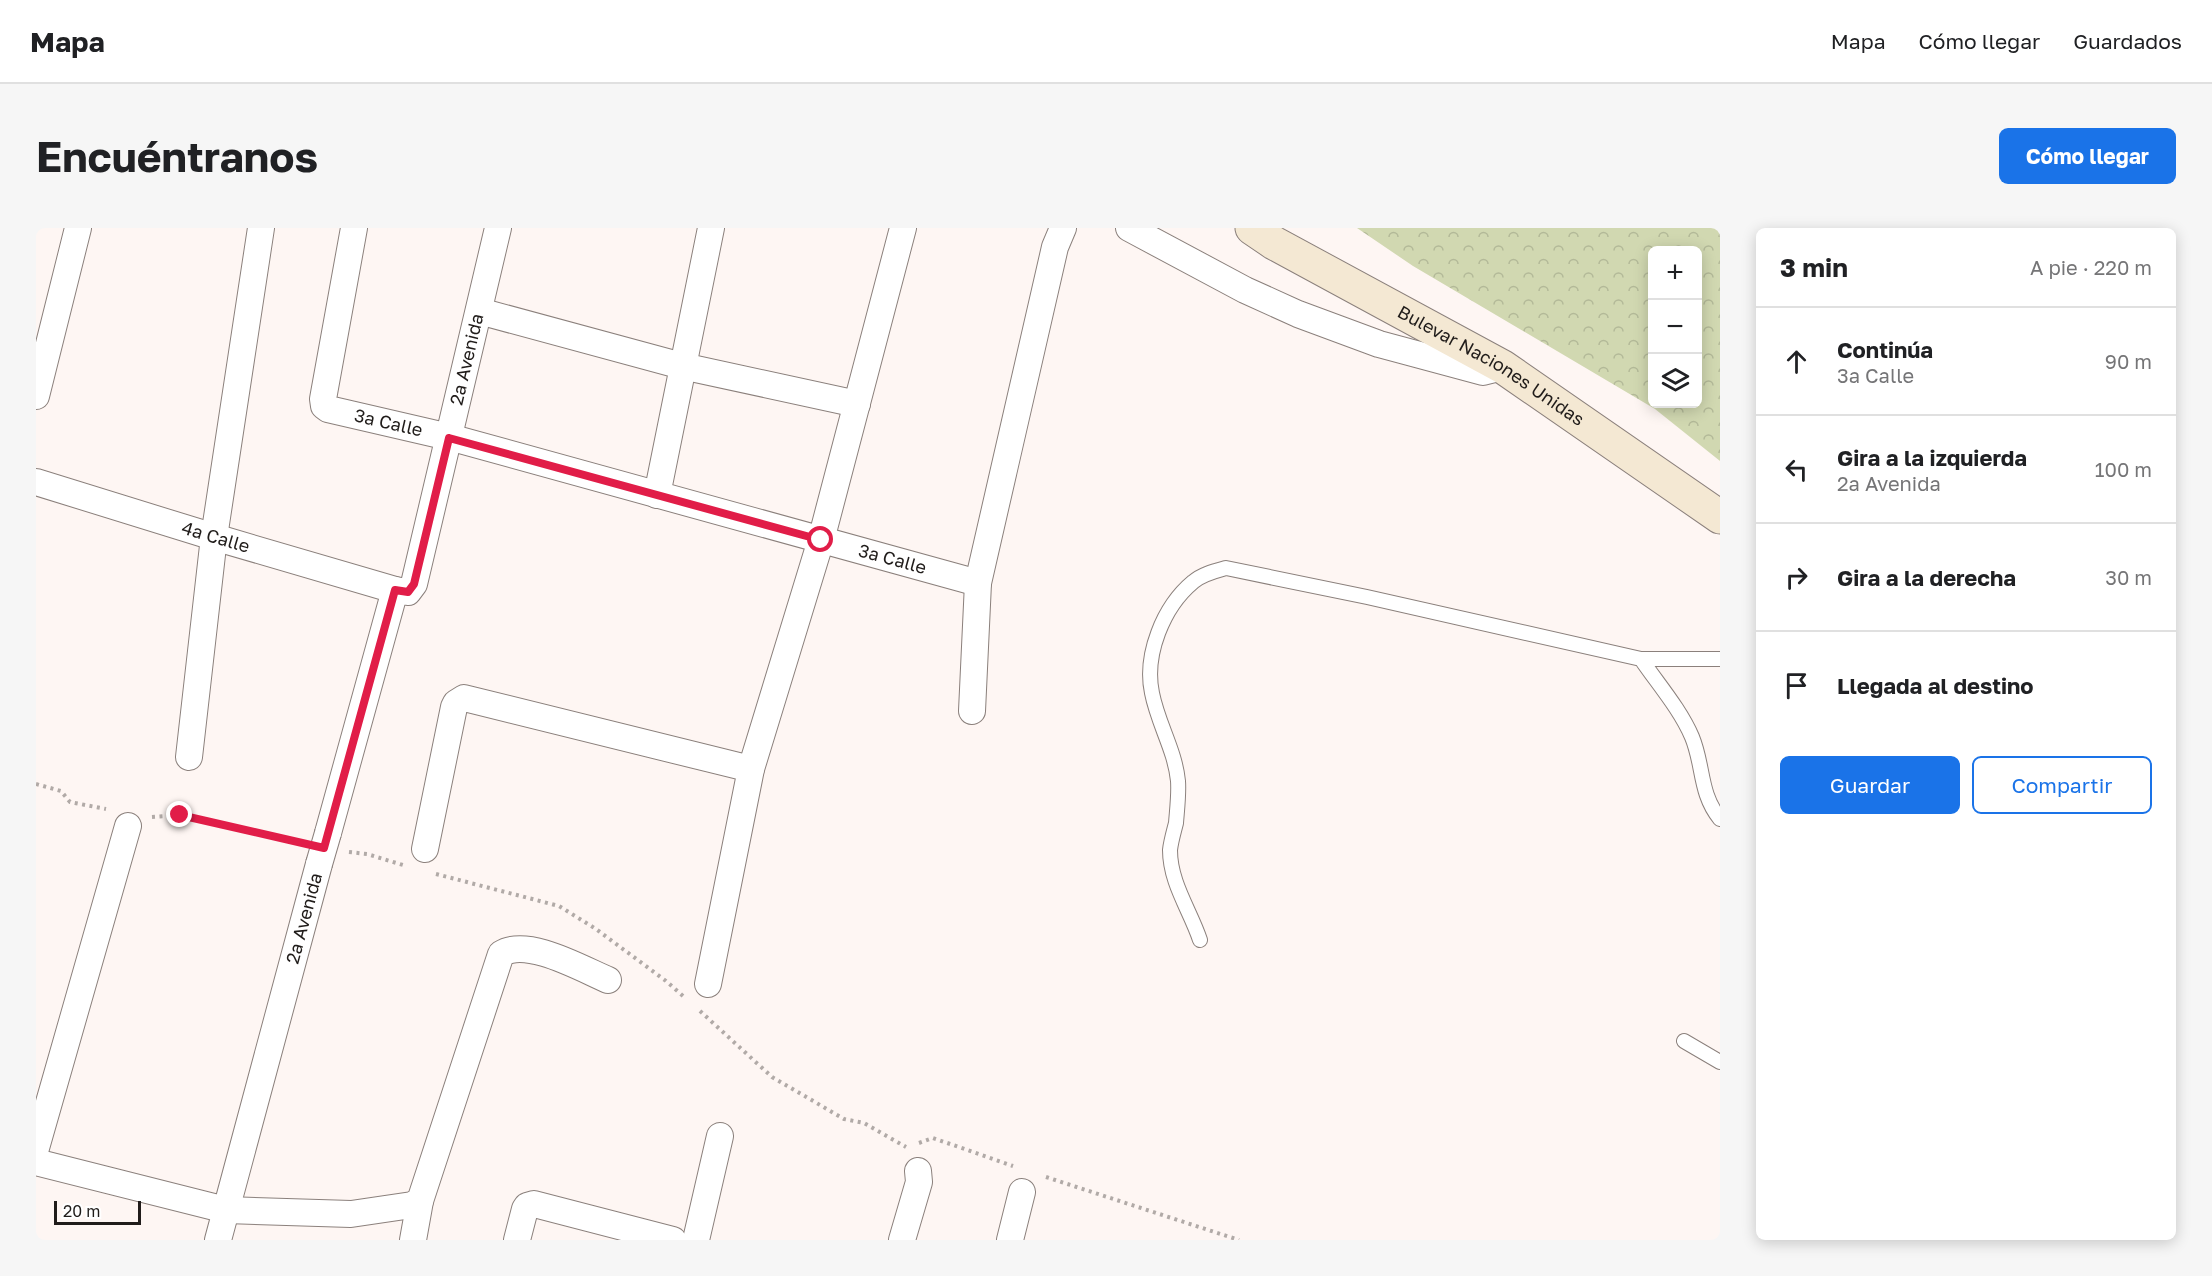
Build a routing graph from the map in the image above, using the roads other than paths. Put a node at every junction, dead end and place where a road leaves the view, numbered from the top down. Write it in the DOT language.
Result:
graph roads {
  1 [pos="78,228"];
  2 [pos="261,228"];
  3 [pos="354,228"];
  4 [pos="498,228"];
  5 [pos="711,228"];
  6 [pos="903,228"];
  7 [pos="1063,228"];
  8 [pos="1129,228"];
  9 [pos="1252,228"];
  10 [pos="480,311"];
  11 [pos="682,366"];
  12 [pos="1503,367"];
  13 [pos="36,396"];
  14 [pos="857,404"];
  15 [pos="449,438"];
  16 [pos="36,482"];
  17 [pos="657,495"];
  18 [pos="1720,518"];
  19 [pos="214,537"];
  20 [pos="821,540"];
  21 [pos="978,583"];
  22 [pos="395,590"];
  23 [pos="1720,659"];
  24 [pos="1641,660"];
  25 [pos="972,711"];
  26 [pos="189,757"];
  27 [pos="751,768"];
  28 [pos="130,818"];
  29 [pos="1720,819"];
  30 [pos="423,864"];
  31 [pos="1200,940"];
  32 [pos="608,980"];
  33 [pos="708,984"];
  34 [pos="1684,1041"];
  35 [pos="1720,1062"];
  36 [pos="720,1136"];
  37 [pos="36,1148"];
  38 [pos="36,1162"];
  39 [pos="918,1172"];
  40 [pos="1021,1180"];
  41 [pos="420,1201"];
  42 [pos="226,1210"];
  43 [pos="218,1240"];
  44 [pos="413,1240"];
  45 [pos="517,1240"];
  46 [pos="673,1240"];
  47 [pos="696,1240"];
  48 [pos="903,1240"];
  49 [pos="1010,1240"];
  1 -- 13 [label="street"];
  2 -- 19 [label="street"];
  3 -- 15 [label="street, 3a Calle"];
  4 -- 10 [label="street, 2a Avenida"];
  5 -- 11 [label="street"];
  6 -- 14 [label="street"];
  7 -- 21 [label="street"];
  8 -- 12 [label="street"];
  9 -- 12 [label="main road, Bulevar Naciones Unidas"];
  10 -- 11 [label="street"];
  10 -- 15 [label="street, 2a Avenida"];
  11 -- 14 [label="street"];
  11 -- 17 [label="street"];
  12 -- 18 [label="main road, Bulevar Naciones Unidas"];
  14 -- 20 [label="street"];
  15 -- 17 [label="street, 3a Calle"];
  15 -- 22 [label="street, 2a Avenida"];
  16 -- 19 [label="street, 4a Calle"];
  17 -- 20 [label="street, 3a Calle"];
  19 -- 22 [label="street, 4a Calle"];
  19 -- 26 [label="street"];
  20 -- 21 [label="street, 3a Calle"];
  20 -- 27 [label="street"];
  21 -- 25 [label="street"];
  22 -- 42 [label="street, 2a Avenida"];
  23 -- 24 [label="lane"];
  24 -- 29 [label="lane"];
  24 -- 31 [label="lane"];
  27 -- 30 [label="street"];
  27 -- 33 [label="street"];
  28 -- 37 [label="street"];
  32 -- 41 [label="street"];
  34 -- 35 [label="lane"];
  36 -- 47 [label="street"];
  38 -- 42 [label="street"];
  39 -- 48 [label="street"];
  40 -- 49 [label="street"];
  41 -- 42 [label="street"];
  41 -- 44 [label="street"];
  42 -- 43 [label="street, 2a Avenida"];
  45 -- 46 [label="street"];
}
